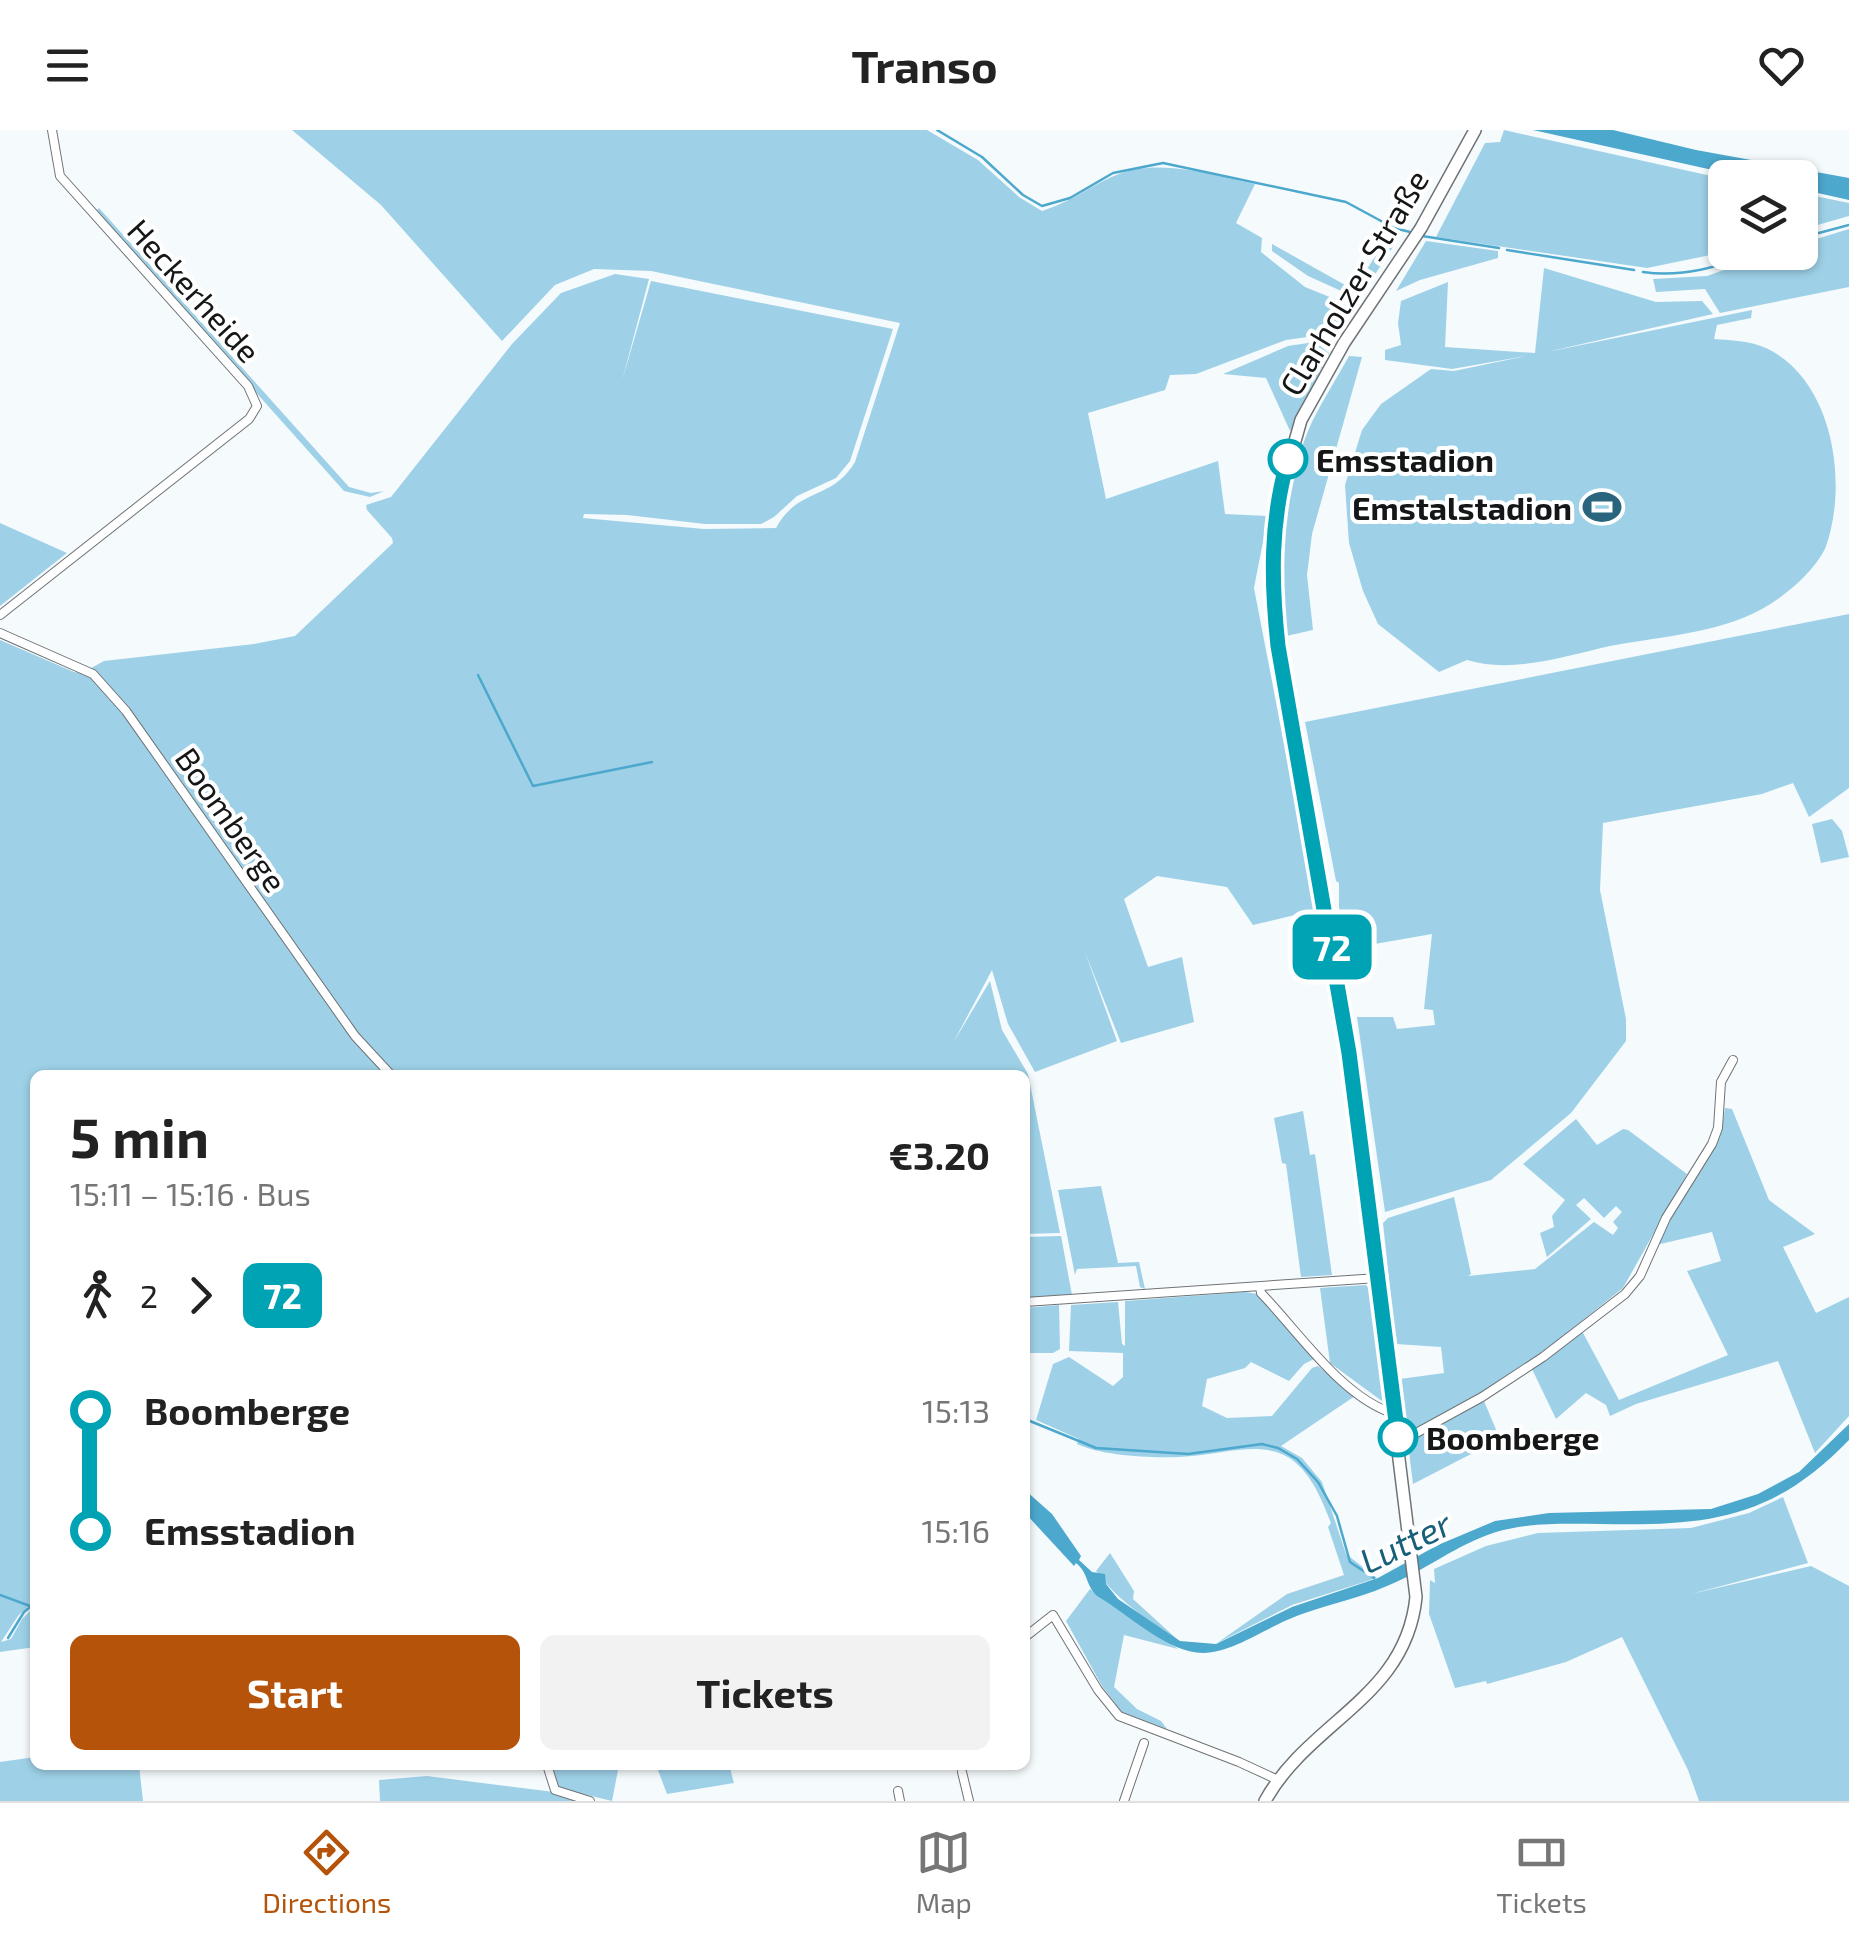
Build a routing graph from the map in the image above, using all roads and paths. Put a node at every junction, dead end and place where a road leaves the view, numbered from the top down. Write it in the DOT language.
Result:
graph roads {
  1 [pos="52,130"];
  2 [pos="1475,130"];
  3 [pos="0,614"];
  4 [pos="0,633"];
  5 [pos="1732,1060"];
  6 [pos="387,1070"];
  7 [pos="1378,1278"];
  8 [pos="1260,1287"];
  9 [pos="1030,1302"];
  10 [pos="1395,1414"];
  11 [pos="1398,1443"];
  12 [pos="1030,1633"];
  13 [pos="1144,1743"];
  14 [pos="549,1770"];
  15 [pos="962,1772"];
  16 [pos="1278,1780"];
  17 [pos="590,1801"];
  18 [pos="969,1801"];
  19 [pos="1124,1801"];
  20 [pos="1265,1801"];
  1 -- 3 [label="street, Heckerheide"];
  2 -- 7 [label="street, Clarholzer Straße"];
  4 -- 6 [label="street, Boomberge"];
  5 -- 11 [label="street"];
  7 -- 8 [label="street"];
  7 -- 10 [label="street, Clarholzer Straße"];
  8 -- 9 [label="street"];
  8 -- 10 [label="street"];
  10 -- 11 [label="street, Clarholzer Straße"];
  11 -- 16 [label="street, Clarholzer Straße"];
  12 -- 16 [label="street"];
  13 -- 19 [label="street"];
  14 -- 17 [label="street"];
  15 -- 18 [label="street"];
  16 -- 20 [label="street, Clarholzer Straße"];
}
